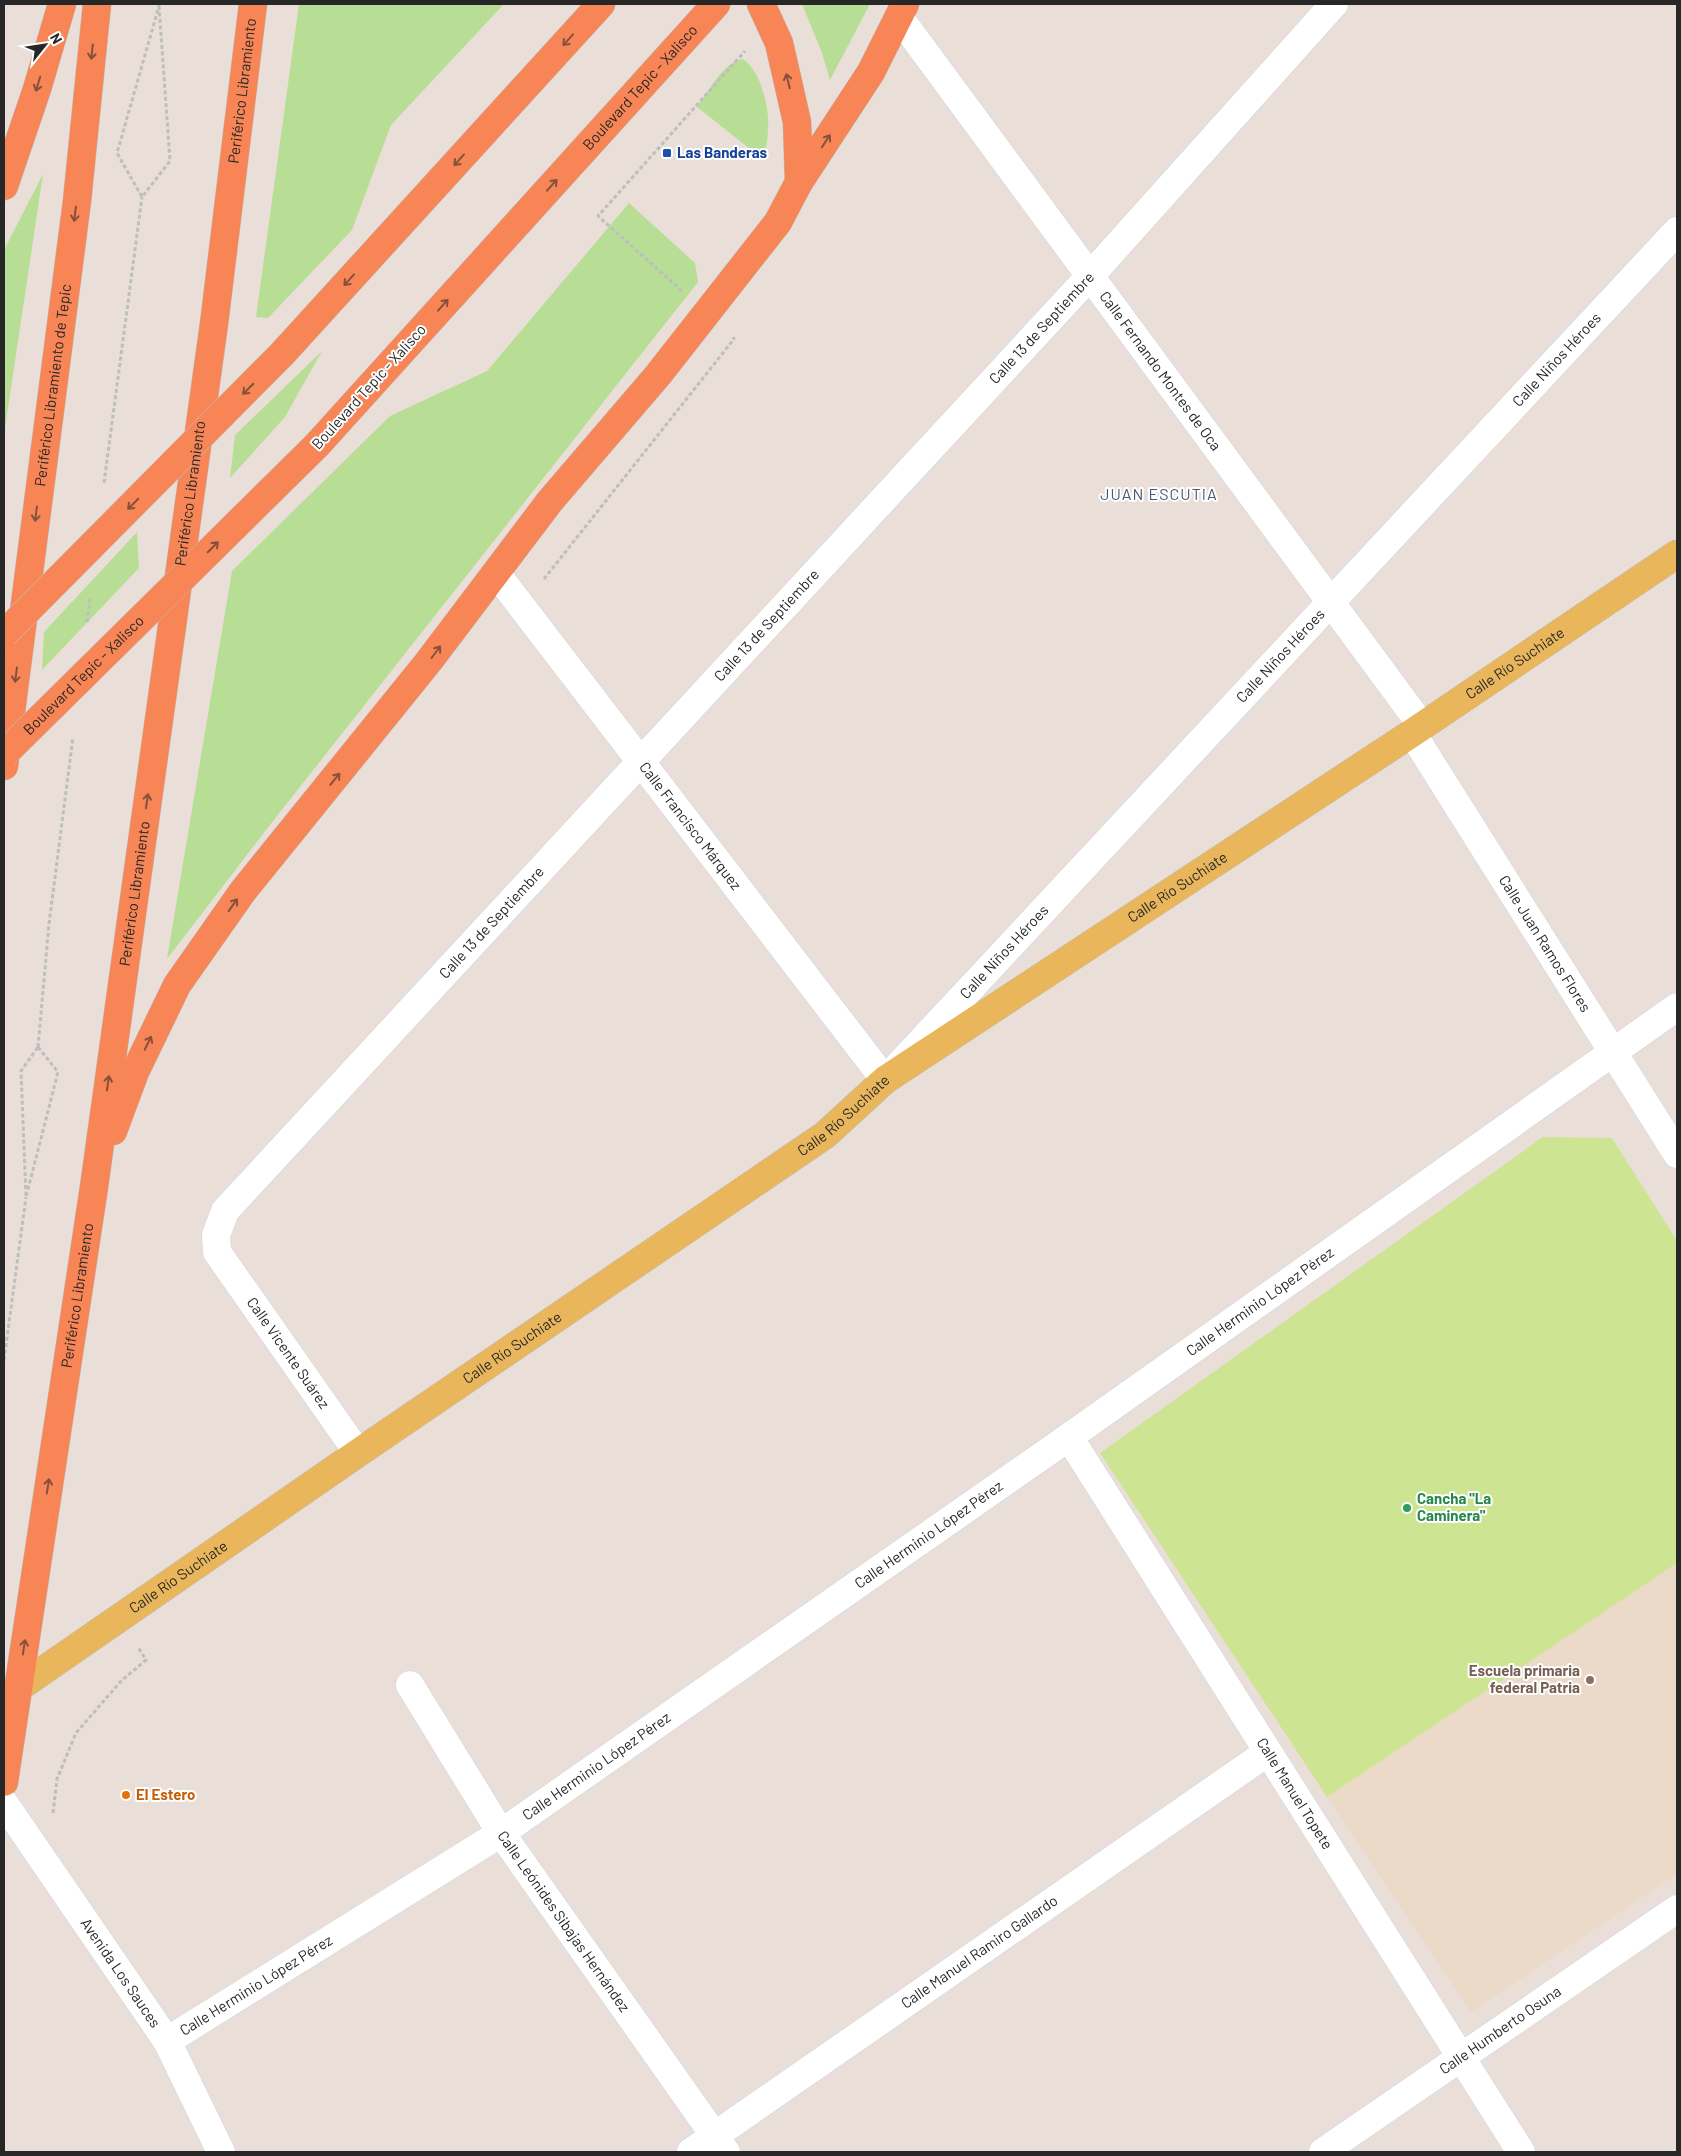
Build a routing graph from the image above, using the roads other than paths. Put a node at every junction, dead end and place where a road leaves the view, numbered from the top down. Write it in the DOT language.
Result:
graph roads {
  1 [pos="62,4"];
  2 [pos="98,4"];
  3 [pos="254,4"];
  4 [pos="601,4"];
  5 [pos="716,4"];
  6 [pos="761,4"];
  7 [pos="1334,4"];
  8 [pos="902,10"];
  9 [pos="800,182"];
  10 [pos="4,186"];
  11 [pos="1677,231"];
  12 [pos="1090,276"];
  13 [pos="1677,554"];
  14 [pos="496,573"];
  15 [pos="1330,604"];
  16 [pos="4,634"];
  17 [pos="1417,730"];
  18 [pos="4,754"];
  19 [pos="641,761"];
  20 [pos="4,767"];
  21 [pos="1677,1007"];
  22 [pos="1612,1052"];
  23 [pos="885,1080"];
  24 [pos="1677,1154"];
  25 [pos="94,1187"];
  26 [pos="217,1252"];
  27 [pos="1069,1436"];
  28 [pos="358,1453"];
  29 [pos="410,1684"];
  30 [pos="18,1688"];
  31 [pos="1268,1752"];
  32 [pos="4,1782"];
  33 [pos="4,1803"];
  34 [pos="501,1833"];
  35 [pos="1677,1909"];
  36 [pos="167,2041"];
  37 [pos="1461,2058"];
  38 [pos="721,2144"];
  39 [pos="221,2152"];
  40 [pos="691,2152"];
  41 [pos="1324,2152"];
  42 [pos="1520,2152"];
  1 -- 10 [label="highway, one-way"];
  2 -- 20 [label="highway, Periférico Libramiento de Tepic, one-way"];
  25 -- 3 [label="highway, Periférico Libramiento, one-way"];
  4 -- 16 [label="highway, one-way, bridge"];
  18 -- 5 [label="highway, Boulevard Tepic - Xalisco, one-way, bridge"];
  9 -- 6 [label="highway, one-way"];
  7 -- 12 [label="street, Calle 13 de Septiembre"];
  9 -- 8 [label="highway, one-way"];
  8 -- 12 [label="street, Calle Fernando Montes de Oca"];
  9 -- 14 [label="highway"];
  11 -- 15 [label="street, Calle Niños Héroes"];
  12 -- 15 [label="street, Calle Fernando Montes de Oca"];
  12 -- 19 [label="street, Calle 13 de Septiembre"];
  13 -- 17 [label="main road, Calle Río Suchiate"];
  14 -- 19 [label="street, Calle Francisco Márquez"];
  25 -- 14 [label="highway, one-way"];
  15 -- 17 [label="street, Calle Fernando Montes de Oca"];
  15 -- 23 [label="street, Calle Niños Héroes"];
  17 -- 22 [label="street, Calle Juan Ramos Flores"];
  17 -- 23 [label="main road, Calle Río Suchiate"];
  19 -- 23 [label="street, Calle Francisco Márquez"];
  19 -- 26 [label="street, Calle 13 de Septiembre"];
  21 -- 22 [label="street, Calle Herminio López Pérez"];
  22 -- 24 [label="street, Calle Juan Ramos Flores"];
  22 -- 27 [label="street, Calle Herminio López Pérez"];
  23 -- 28 [label="main road, Calle Río Suchiate"];
  30 -- 25 [label="highway, Periférico Libramiento, one-way"];
  26 -- 28 [label="street, Calle Vicente Suárez"];
  27 -- 31 [label="street, Calle Manuel Topete"];
  27 -- 34 [label="street, Calle Herminio López Pérez"];
  28 -- 30 [label="main road, Calle Río Suchiate"];
  29 -- 34 [label="street, Calle Leónides Sibajas Hernández"];
  30 -- 32 [label="highway, Periférico Libramiento"];
  31 -- 37 [label="street, Calle Manuel Topete"];
  31 -- 38 [label="street, Calle Manuel Ramiro Gallardo"];
  33 -- 36 [label="street, Avenida Los Sauces"];
  34 -- 36 [label="street, Calle Herminio López Pérez"];
  34 -- 38 [label="street, Calle Leónides Sibajas Hernández"];
  35 -- 37 [label="street, Calle Humberto Osuna"];
  36 -- 39 [label="street, Avenida Los Sauces"];
  37 -- 41 [label="street, Calle Humberto Osuna"];
  37 -- 42 [label="street, Calle Manuel Topete"];
  38 -- 40 [label="street, Calle Manuel Ramiro Gallardo"];
}
